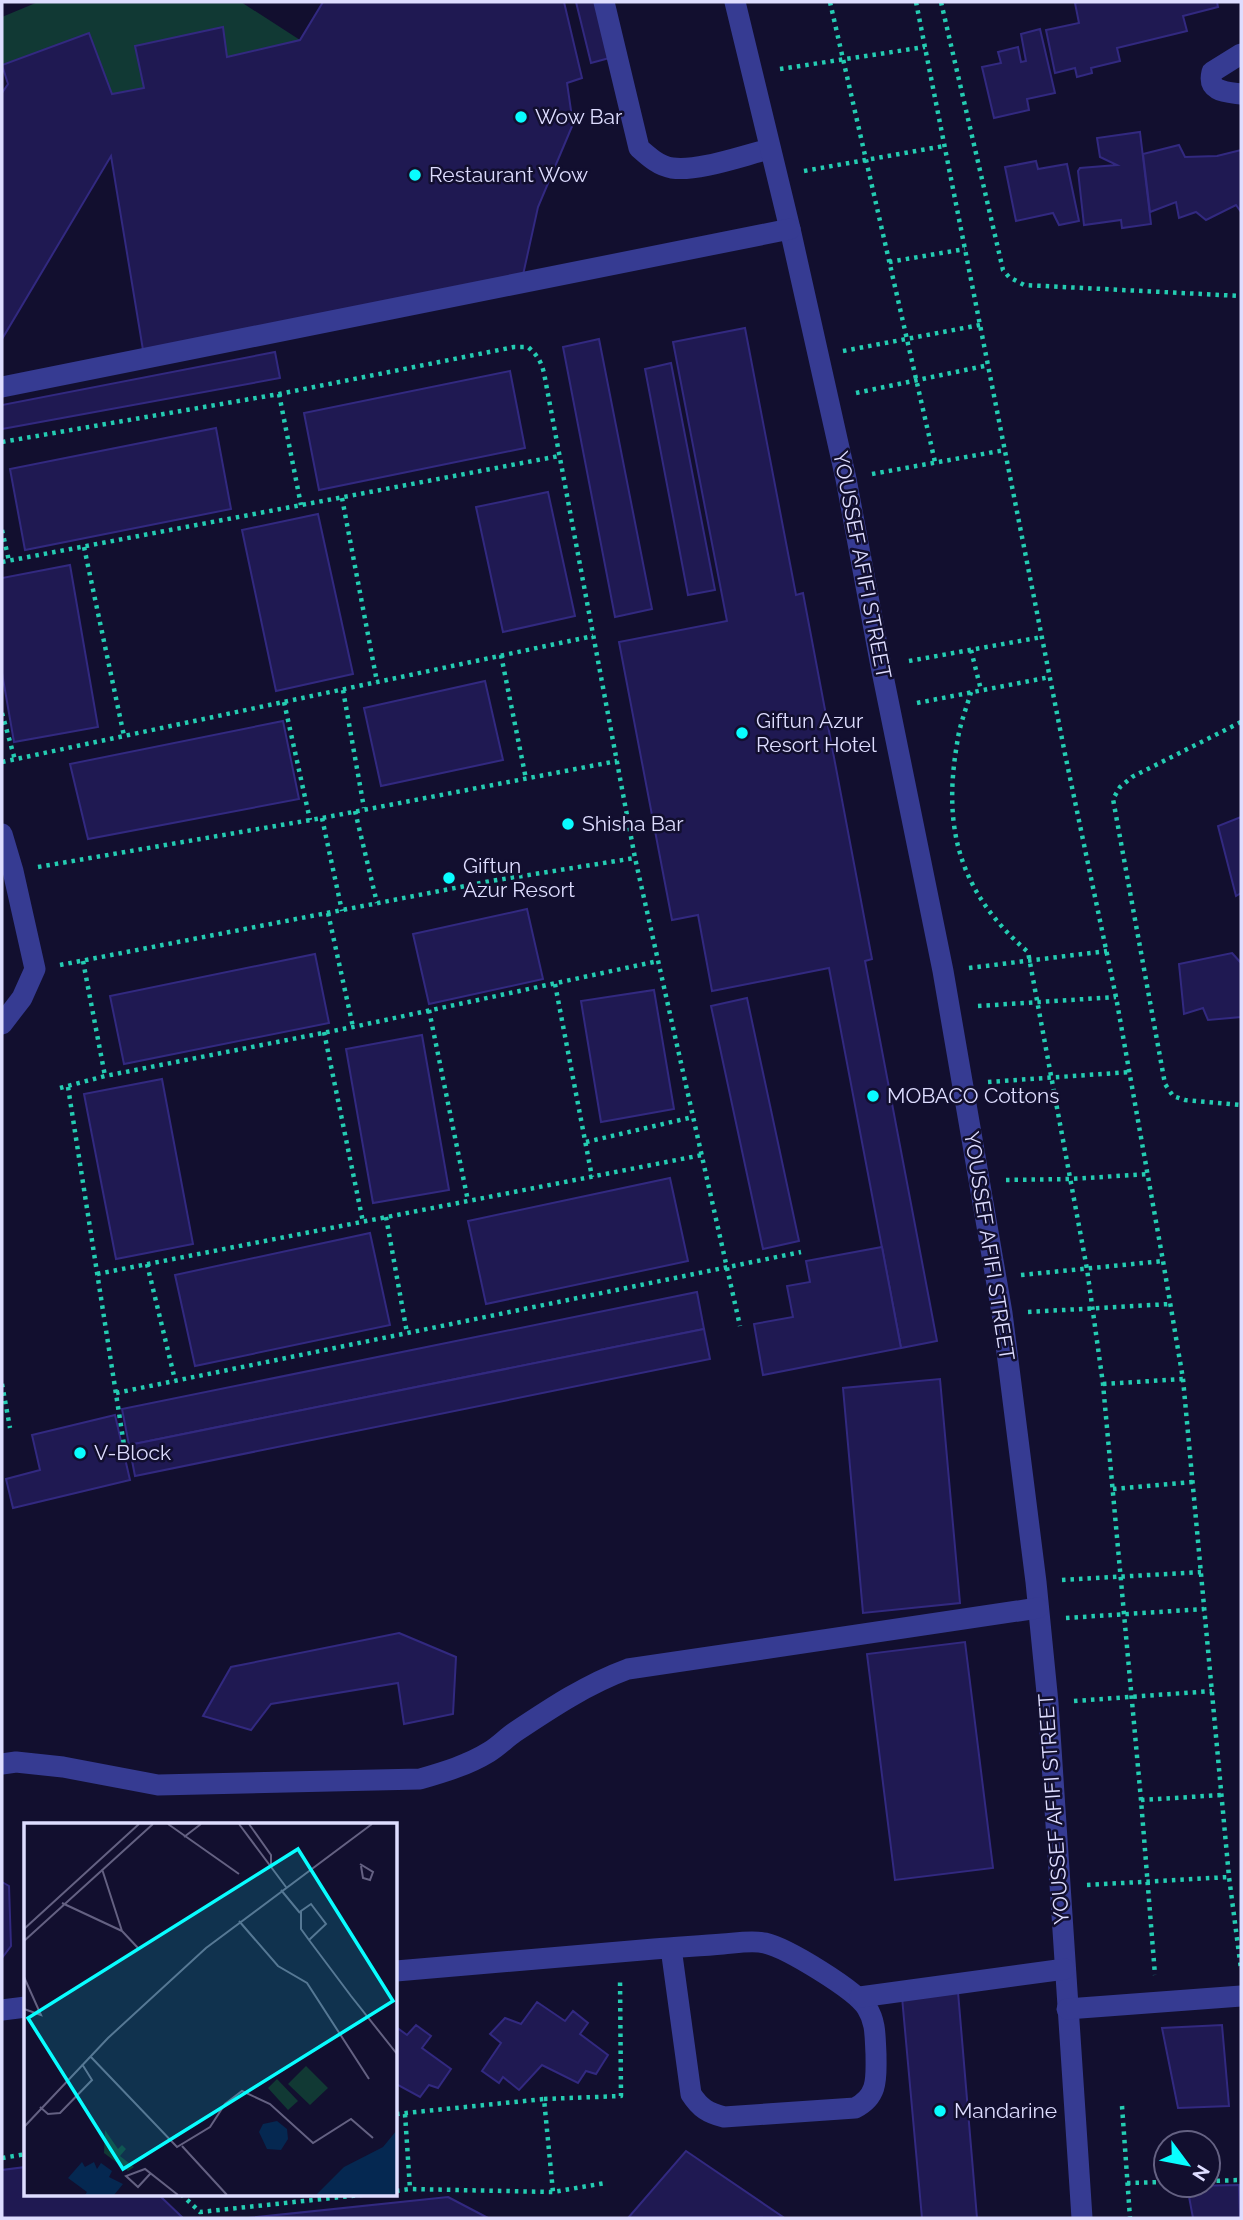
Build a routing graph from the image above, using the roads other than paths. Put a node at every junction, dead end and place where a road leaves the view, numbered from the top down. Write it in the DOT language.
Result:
graph roads {
  1 [pos="604,2"];
  2 [pos="735,2"];
  3 [pos="1241,54"];
  4 [pos="1241,94"];
  5 [pos="770,149"];
  6 [pos="790,229"];
  7 [pos="2,387"];
  8 [pos="2,834"];
  9 [pos="2,1024"];
  10 [pos="1038,1613"];
  11 [pos="2,1763"];
  12 [pos="671,1948"];
  13 [pos="1065,1969"];
  14 [pos="397,1972"];
  15 [pos="1241,1996"];
  16 [pos="860,1997"];
  17 [pos="24,2007"];
  18 [pos="1067,2009"];
  19 [pos="2,2010"];
  20 [pos="1082,2218"];
  1 -- 5 [label="street"];
  2 -- 5 [label="street, YOUSSEF AFIFI STREET"];
  3 -- 4 [label="street"];
  5 -- 6 [label="street, YOUSSEF AFIFI STREET"];
  6 -- 7 [label="street"];
  6 -- 10 [label="street, YOUSSEF AFIFI STREET"];
  8 -- 9 [label="street"];
  10 -- 11 [label="street"];
  10 -- 13 [label="street, YOUSSEF AFIFI STREET"];
  12 -- 14 [label="street"];
  12 -- 16 [label="street"];
  12 -- 16 [label="street"];
  13 -- 16 [label="street"];
  13 -- 18 [label="street, YOUSSEF AFIFI STREET"];
  15 -- 18 [label="street"];
  17 -- 19 [label="street"];
  18 -- 20 [label="street, YOUSSEF AFIFI STREET"];
}
